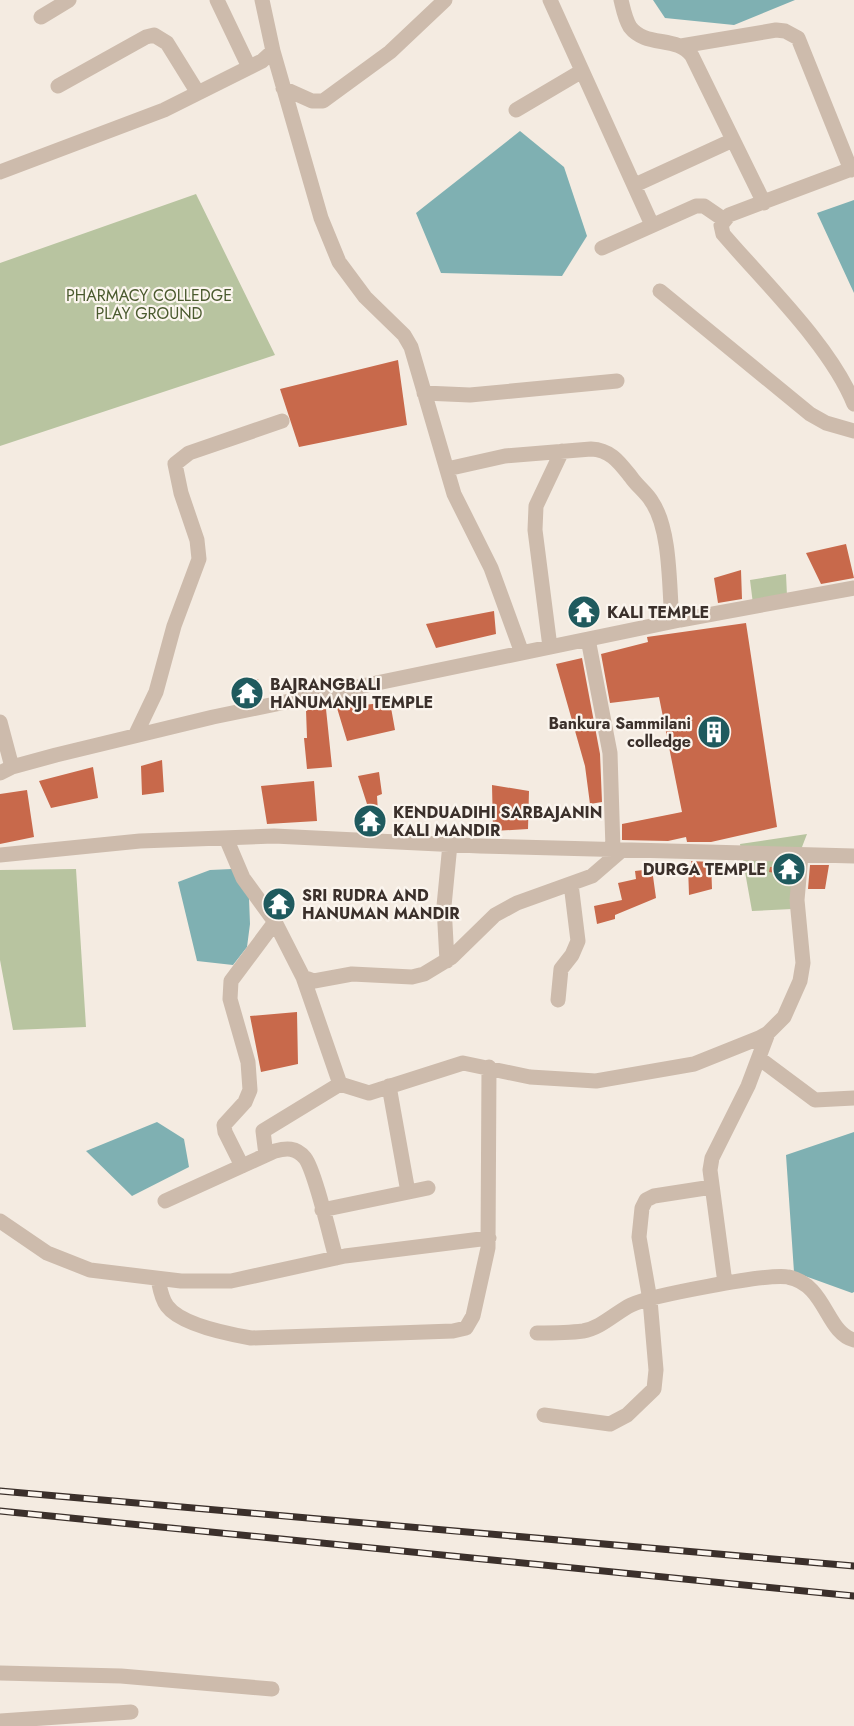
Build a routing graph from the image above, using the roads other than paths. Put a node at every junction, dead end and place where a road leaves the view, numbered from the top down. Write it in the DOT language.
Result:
graph roads {
  1 [pos="69,0"];
  2 [pos="217,0"];
  3 [pos="262,0"];
  4 [pos="445,0"];
  5 [pos="550,0"];
  6 [pos="621,0"];
  7 [pos="41,17"];
  8 [pos="681,46"];
  9 [pos="273,51"];
  10 [pos="249,68"];
  11 [pos="582,71"];
  12 [pos="58,86"];
  13 [pos="283,88"];
  14 [pos="198,93"];
  15 [pos="516,110"];
  16 [pos="733,140"];
  17 [pos="852,169"];
  18 [pos="0,172"];
  19 [pos="635,185"];
  20 [pos="764,203"];
  21 [pos="723,219"];
  22 [pos="652,225"];
  23 [pos="602,248"];
  24 [pos="660,291"];
  25 [pos="617,381"];
  26 [pos="424,393"];
  27 [pos="853,401"];
  28 [pos="282,421"];
  29 [pos="854,431"];
  30 [pos="562,452"];
  31 [pos="447,469"];
  32 [pos="854,588"];
  33 [pos="672,621"];
  34 [pos="588,639"];
  35 [pos="550,647"];
  36 [pos="522,653"];
  37 [pos="0,722"];
  38 [pos="135,736"];
  39 [pos="6,770"];
  40 [pos="226,838"];
  41 [pos="450,844"];
  42 [pos="618,850"];
  43 [pos="0,855"];
  44 [pos="801,855"];
  45 [pos="854,856"];
  46 [pos="571,884"];
  47 [pos="274,922"];
  48 [pos="447,961"];
  49 [pos="303,977"];
  50 [pos="558,1000"];
  51 [pos="768,1033"];
  52 [pos="760,1059"];
  53 [pos="489,1067"];
  54 [pos="340,1084"];
  55 [pos="389,1086"];
  56 [pos="854,1098"];
  57 [pos="266,1155"];
  58 [pos="242,1166"];
  59 [pos="712,1187"];
  60 [pos="428,1188"];
  61 [pos="408,1192"];
  62 [pos="165,1201"];
  63 [pos="322,1210"];
  64 [pos="0,1221"];
  65 [pos="489,1238"];
  66 [pos="336,1258"];
  67 [pos="158,1279"];
  68 [pos="725,1283"];
  69 [pos="650,1300"];
  70 [pos="537,1333"];
  71 [pos="854,1340"];
  72 [pos="544,1415"];
  73 [pos="0,1674"];
  74 [pos="272,1689"];
  75 [pos="131,1712"];
  76 [pos="0,1720"];
  1 -- 7 [label="street"];
  2 -- 10 [label="street"];
  3 -- 9 [label="street"];
  4 -- 13 [label="street"];
  5 -- 11 [label="street"];
  6 -- 8 [label="street"];
  8 -- 16 [label="street"];
  8 -- 17 [label="street"];
  9 -- 10 [label="street"];
  9 -- 13 [label="street"];
  10 -- 14 [label="street"];
  11 -- 15 [label="street"];
  11 -- 19 [label="street"];
  12 -- 14 [label="street"];
  13 -- 26 [label="street"];
  14 -- 18 [label="street"];
  16 -- 19 [label="street"];
  16 -- 20 [label="street"];
  17 -- 20 [label="street"];
  19 -- 22 [label="street"];
  20 -- 21 [label="street"];
  21 -- 22 [label="street"];
  21 -- 27 [label="street"];
  22 -- 23 [label="street"];
  24 -- 29 [label="street"];
  25 -- 26 [label="street"];
  26 -- 31 [label="street"];
  28 -- 38 [label="street"];
  30 -- 31 [label="street"];
  30 -- 33 [label="street"];
  30 -- 35 [label="street"];
  31 -- 36 [label="street"];
  32 -- 33 [label="street"];
  33 -- 34 [label="street"];
  34 -- 35 [label="street"];
  34 -- 42 [label="street"];
  35 -- 36 [label="street"];
  36 -- 38 [label="street"];
  37 -- 39 [label="street"];
  38 -- 39 [label="street"];
  40 -- 41 [label="street"];
  40 -- 43 [label="street"];
  40 -- 47 [label="street"];
  41 -- 42 [label="street"];
  41 -- 48 [label="street"];
  42 -- 44 [label="street"];
  42 -- 46 [label="street"];
  44 -- 45 [label="street"];
  44 -- 51 [label="street"];
  46 -- 48 [label="street"];
  46 -- 50 [label="street"];
  47 -- 49 [label="street"];
  47 -- 58 [label="street"];
  48 -- 49 [label="street"];
  49 -- 54 [label="street"];
  51 -- 52 [label="street"];
  51 -- 53 [label="street"];
  52 -- 56 [label="street"];
  52 -- 59 [label="street"];
  53 -- 55 [label="street"];
  53 -- 65 [label="street"];
  54 -- 55 [label="street"];
  54 -- 57 [label="street"];
  55 -- 61 [label="street"];
  57 -- 58 [label="street"];
  57 -- 63 [label="street"];
  58 -- 62 [label="street"];
  59 -- 68 [label="street"];
  59 -- 69 [label="street"];
  60 -- 61 [label="street"];
  61 -- 63 [label="street"];
  63 -- 66 [label="street"];
  64 -- 67 [label="street"];
  65 -- 66 [label="street"];
  65 -- 67 [label="street"];
  66 -- 67 [label="street"];
  68 -- 69 [label="street"];
  68 -- 71 [label="street"];
  69 -- 70 [label="street"];
  69 -- 72 [label="street"];
  73 -- 74 [label="street"];
  75 -- 76 [label="street"];
}
